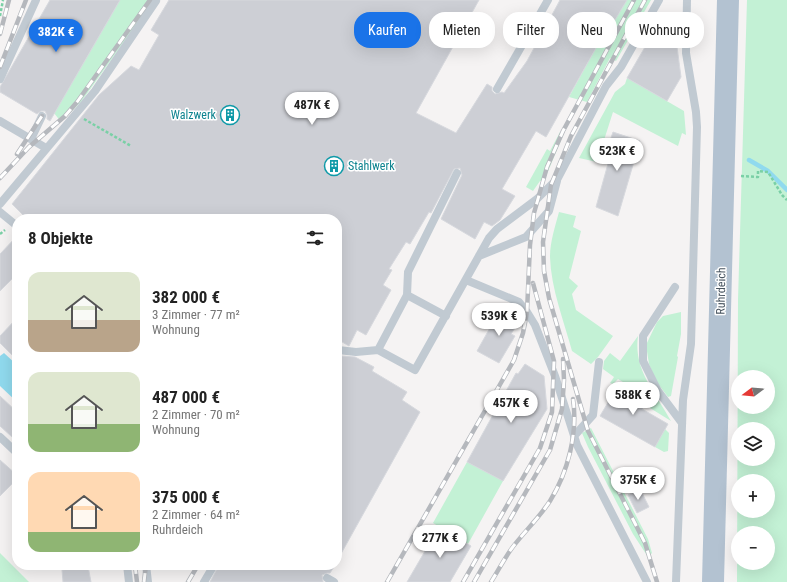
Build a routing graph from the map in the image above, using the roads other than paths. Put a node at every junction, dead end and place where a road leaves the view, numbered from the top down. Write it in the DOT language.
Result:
graph roads {
  1 [pos="36,0"];
  2 [pos="548,0"];
  3 [pos="659,0"];
  4 [pos="687,0"];
  5 [pos="728,0"];
  6 [pos="156,1"];
  7 [pos="0,79"];
  8 [pos="497,89"];
  9 [pos="42,116"];
  10 [pos="0,121"];
  11 [pos="31,139"];
  12 [pos="46,148"];
  13 [pos="457,173"];
  14 [pos="558,178"];
  15 [pos="0,204"];
  16 [pos="0,212"];
  17 [pos="12,222"];
  18 [pos="479,256"];
  19 [pos="466,280"];
  20 [pos="675,287"];
  21 [pos="407,295"];
  22 [pos="446,316"];
  23 [pos="342,350"];
  24 [pos="378,350"];
  25 [pos="599,362"];
  26 [pos="682,423"];
  27 [pos="575,435"];
  28 [pos="0,437"];
  29 [pos="12,448"];
  30 [pos="128,570"];
  31 [pos="147,570"];
  32 [pos="211,570"];
  33 [pos="129,582"];
  34 [pos="148,582"];
  35 [pos="204,582"];
  36 [pos="648,582"];
  37 [pos="674,582"];
  38 [pos="713,582"];
  1 -- 7 [label="lane"];
  2 -- 8 [label="lane"];
  3 -- 14 [label="lane"];
  4 -- 26 [label="lane"];
  5 -- 38 [label="main road, Ruhrdeich"];
  6 -- 12 [label="lane"];
  9 -- 11 [label="lane"];
  10 -- 11 [label="lane"];
  11 -- 12 [label="lane"];
  12 -- 15 [label="lane"];
  13 -- 21 [label="lane"];
  14 -- 18 [label="lane"];
  14 -- 18 [label="lane"];
  16 -- 17 [label="lane"];
  18 -- 19 [label="lane"];
  19 -- 22 [label="lane"];
  19 -- 27 [label="lane"];
  20 -- 26 [label="lane"];
  21 -- 22 [label="lane"];
  21 -- 24 [label="lane"];
  22 -- 24 [label="lane"];
  23 -- 24 [label="lane"];
  25 -- 27 [label="lane"];
  26 -- 37 [label="lane"];
  27 -- 36 [label="lane"];
  28 -- 29 [label="lane"];
  30 -- 33 [label="lane"];
  31 -- 34 [label="lane"];
  32 -- 35 [label="lane"];
}
